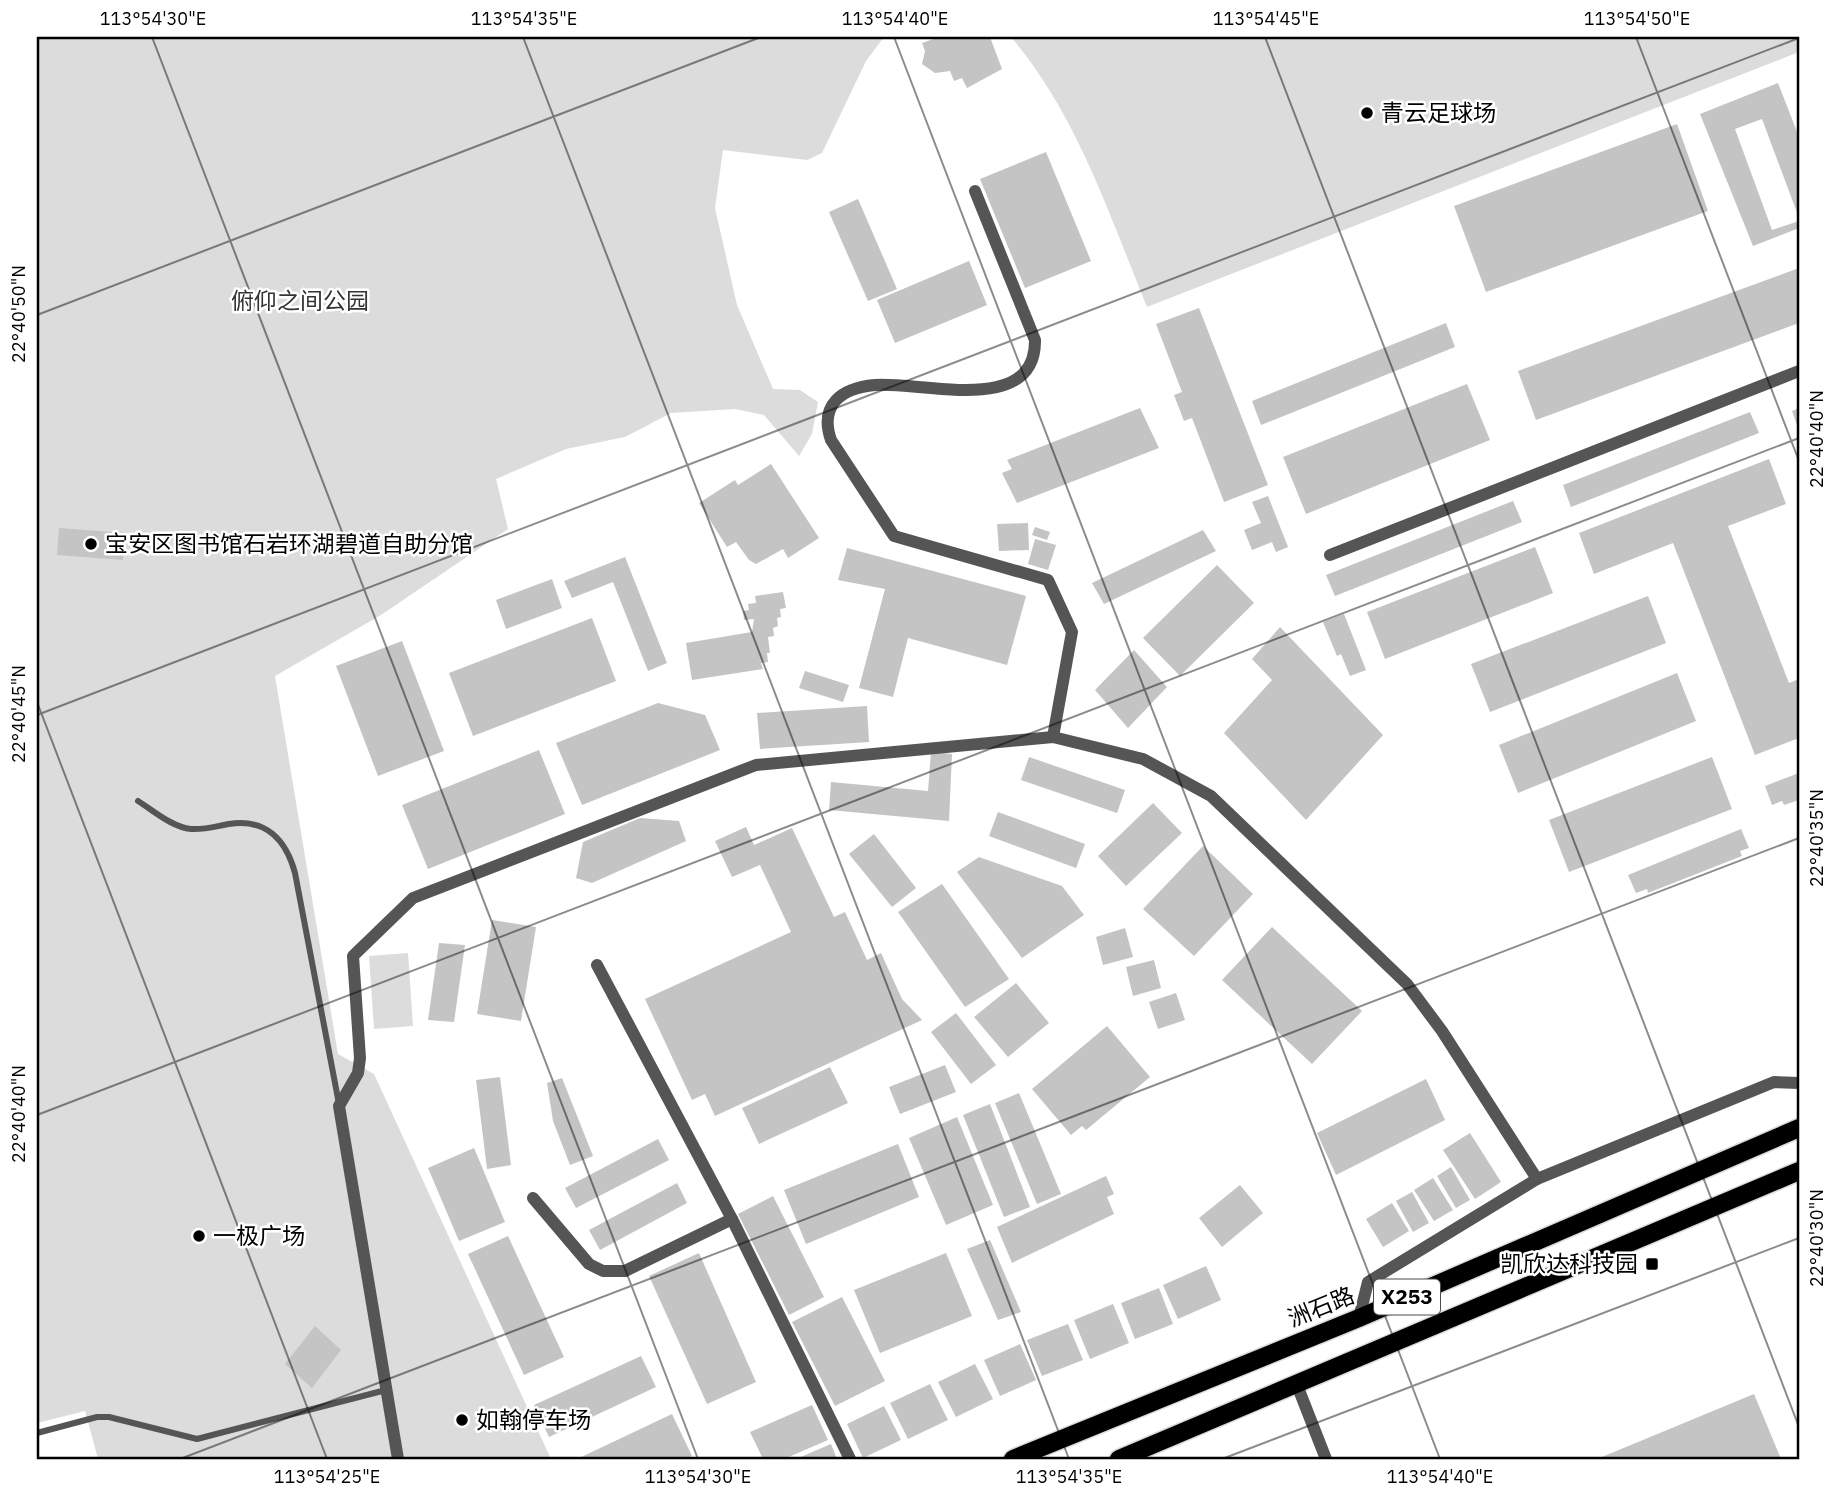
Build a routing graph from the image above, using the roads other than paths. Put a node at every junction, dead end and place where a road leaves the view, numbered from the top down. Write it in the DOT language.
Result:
graph roads {
  1 [pos="975,191"];
  2 [pos="1799,371"];
  3 [pos="1330,555"];
  4 [pos="1054,737"];
  5 [pos="138,801"];
  6 [pos="597,965"];
  7 [pos="1799,1083"];
  8 [pos="339,1106"];
  9 [pos="1799,1128"];
  10 [pos="1799,1171"];
  11 [pos="1537,1179"];
  12 [pos="533,1198"];
  13 [pos="733,1219"];
  14 [pos="1359,1318"];
  15 [pos="1297,1385"];
  16 [pos="386,1390"];
  17 [pos="37,1433"];
  18 [pos="398,1459"];
  19 [pos="850,1459"];
  20 [pos="1013,1459"];
  21 [pos="1118,1459"];
  22 [pos="1326,1459"];
  1 -- 4 [label="street"];
  2 -- 3 [label="street"];
  4 -- 8 [label="street"];
  4 -- 11 [label="street"];
  5 -- 8 [label="lane"];
  6 -- 13 [label="street"];
  7 -- 11 [label="street"];
  8 -- 16 [label="street"];
  9 -- 14 [label="main road, 洲石路 / X253"];
  10 -- 15 [label="main road, X253"];
  11 -- 14 [label="street"];
  12 -- 13 [label="street"];
  13 -- 19 [label="street"];
  14 -- 20 [label="main road, 洲石路 / X253"];
  15 -- 21 [label="main road, X253"];
  15 -- 22 [label="street"];
  16 -- 17 [label="lane"];
  16 -- 18 [label="street"];
}
